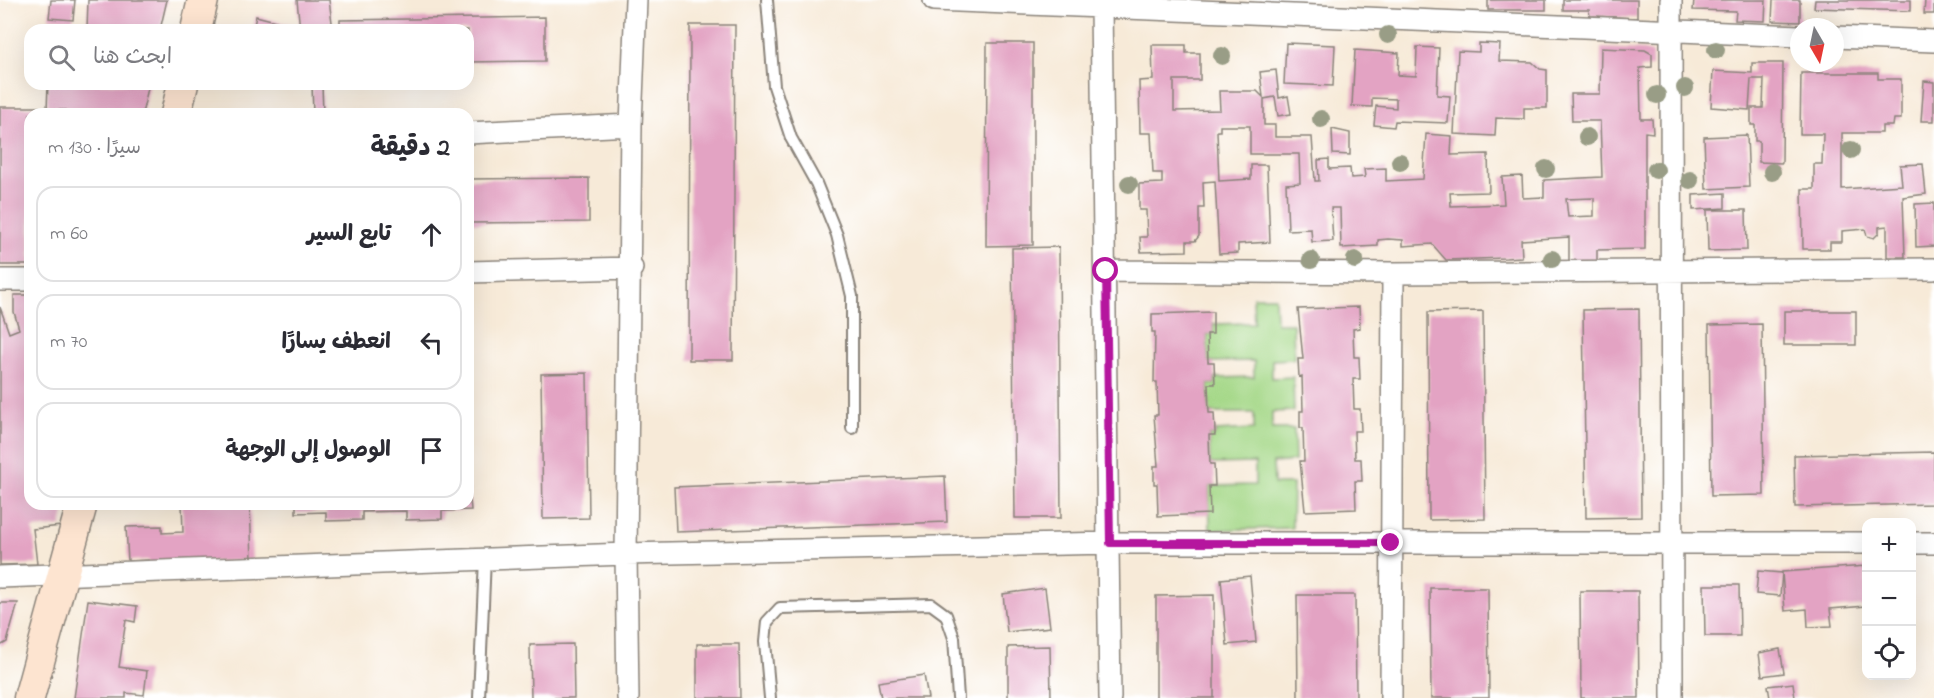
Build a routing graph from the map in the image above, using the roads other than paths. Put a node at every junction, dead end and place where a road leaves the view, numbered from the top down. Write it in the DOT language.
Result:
graph roads {
  1 [pos="203,0"];
  2 [pos="636,0"];
  3 [pos="767,0"];
  4 [pos="934,0"];
  5 [pos="1671,0"];
  6 [pos="1101,6"];
  7 [pos="1391,10"];
  8 [pos="197,24"];
  9 [pos="1670,30"];
  10 [pos="1790,36"];
  11 [pos="1844,37"];
  12 [pos="1934,41"];
  13 [pos="182,90"];
  14 [pos="177,108"];
  15 [pos="631,125"];
  16 [pos="474,132"];
  17 [pos="632,268"];
  18 [pos="1934,269"];
  19 [pos="1106,271"];
  20 [pos="1670,271"];
  21 [pos="474,272"];
  22 [pos="1393,273"];
  23 [pos="0,280"];
  24 [pos="24,280"];
  25 [pos="852,428"];
  26 [pos="80,510"];
  27 [pos="1110,543"];
  28 [pos="1391,543"];
  29 [pos="1671,543"];
  30 [pos="1862,543"];
  31 [pos="1916,543"];
  32 [pos="1934,543"];
  33 [pos="626,554"];
  34 [pos="485,558"];
  35 [pos="64,576"];
  36 [pos="0,577"];
  37 [pos="29,698"];
  38 [pos="479,698"];
  39 [pos="628,698"];
  40 [pos="770,698"];
  41 [pos="958,698"];
  42 [pos="1110,698"];
  43 [pos="1391,698"];
  44 [pos="1672,698"];
  1 -- 8 [label="main road"];
  2 -- 15 [label="street"];
  3 -- 25 [label="lane"];
  4 -- 6 [label="street"];
  5 -- 9 [label="street"];
  6 -- 7 [label="street"];
  6 -- 19 [label="street"];
  7 -- 9 [label="street"];
  9 -- 10 [label="street"];
  9 -- 20 [label="street"];
  11 -- 12 [label="street"];
  13 -- 14 [label="main road"];
  15 -- 16 [label="street"];
  15 -- 17 [label="street"];
  17 -- 21 [label="street"];
  17 -- 33 [label="street"];
  18 -- 20 [label="street"];
  19 -- 22 [label="street"];
  19 -- 27 [label="street"];
  20 -- 22 [label="street"];
  20 -- 29 [label="street"];
  22 -- 28 [label="street"];
  23 -- 24 [label="street"];
  26 -- 35 [label="main road"];
  27 -- 28 [label="street"];
  27 -- 33 [label="street"];
  27 -- 42 [label="street"];
  28 -- 29 [label="street"];
  28 -- 43 [label="street"];
  29 -- 30 [label="street"];
  29 -- 44 [label="street"];
  31 -- 32 [label="street"];
  33 -- 34 [label="street"];
  33 -- 39 [label="street"];
  34 -- 35 [label="street"];
  34 -- 38 [label="lane"];
  35 -- 36 [label="street"];
  35 -- 37 [label="main road"];
  40 -- 41 [label="lane"];
}
